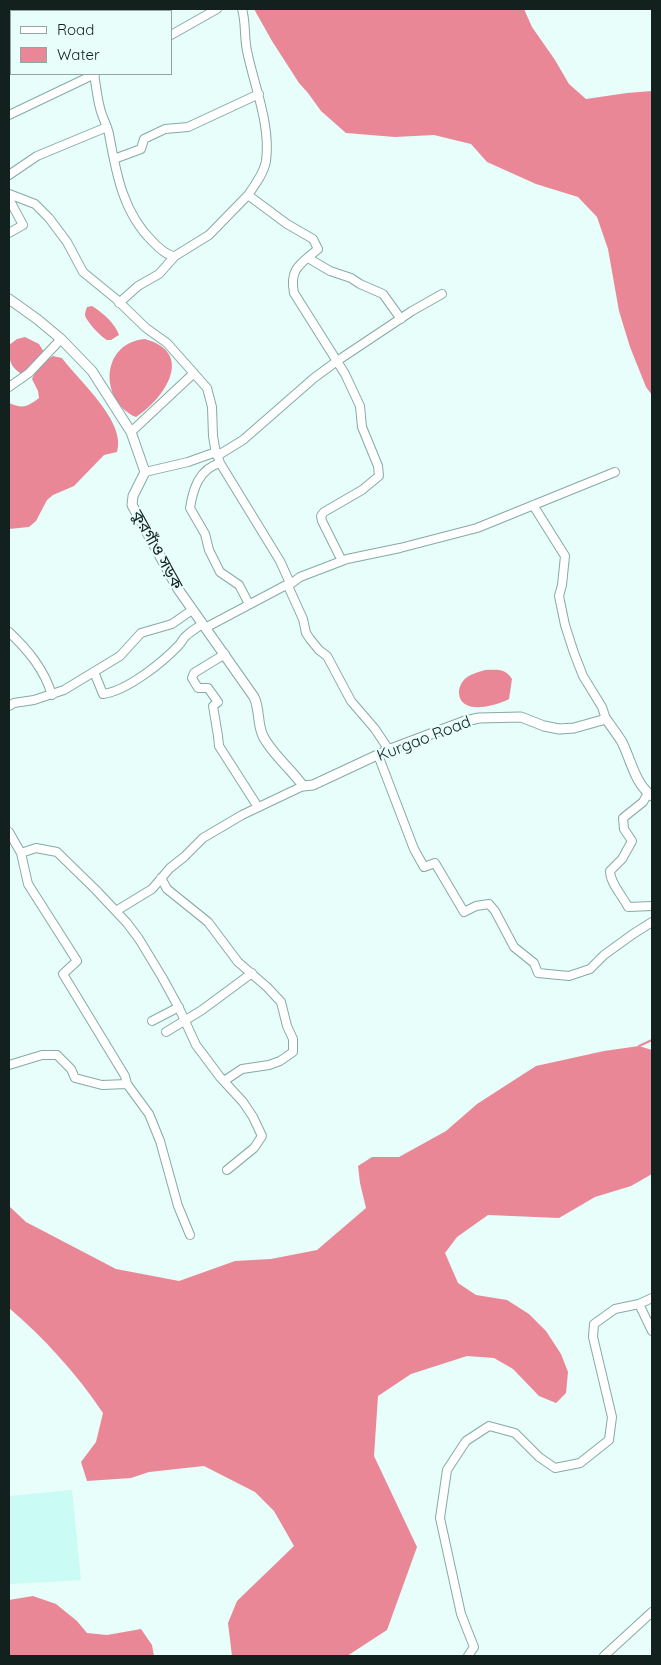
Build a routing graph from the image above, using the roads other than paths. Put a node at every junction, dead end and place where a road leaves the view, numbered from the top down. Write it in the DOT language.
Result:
graph roads {
  1 [pos="217,9"];
  2 [pos="242,9"];
  3 [pos="172,34"];
  4 [pos="93,75"];
  5 [pos="95,75"];
  6 [pos="259,94"];
  7 [pos="9,115"];
  8 [pos="107,127"];
  9 [pos="114,159"];
  10 [pos="9,175"];
  11 [pos="9,194"];
  12 [pos="248,195"];
  13 [pos="9,199"];
  14 [pos="9,233"];
  15 [pos="175,256"];
  16 [pos="308,258"];
  17 [pos="442,294"];
  18 [pos="9,300"];
  19 [pos="119,303"];
  20 [pos="401,319"];
  21 [pos="62,339"];
  22 [pos="337,361"];
  23 [pos="194,373"];
  24 [pos="9,387"];
  25 [pos="131,432"];
  26 [pos="218,457"];
  27 [pos="145,472"];
  28 [pos="615,472"];
  29 [pos="533,505"];
  30 [pos="342,561"];
  31 [pos="290,583"];
  32 [pos="249,604"];
  33 [pos="192,610"];
  34 [pos="203,626"];
  35 [pos="9,632"];
  36 [pos="225,654"];
  37 [pos="94,672"];
  38 [pos="52,695"];
  39 [pos="9,706"];
  40 [pos="606,719"];
  41 [pos="389,750"];
  42 [pos="378,755"];
  43 [pos="304,786"];
  44 [pos="650,795"];
  45 [pos="258,807"];
  46 [pos="9,832"];
  47 [pos="21,853"];
  48 [pos="161,878"];
  49 [pos="652,906"];
  50 [pos="116,911"];
  51 [pos="652,922"];
  52 [pos="252,973"];
  53 [pos="179,1007"];
  54 [pos="185,1020"];
  55 [pos="152,1021"];
  56 [pos="166,1032"];
  57 [pos="9,1065"];
  58 [pos="224,1081"];
  59 [pos="127,1084"];
  60 [pos="227,1170"];
  61 [pos="190,1235"];
  62 [pos="652,1298"];
  63 [pos="639,1304"];
  64 [pos="652,1331"];
  65 [pos="652,1612"];
  66 [pos="468,1656"];
  67 [pos="604,1656"];
  1 -- 3 [label="street"];
  2 -- 6 [label="street"];
  4 -- 7 [label="street"];
  5 -- 8 [label="street"];
  6 -- 9 [label="street"];
  6 -- 12 [label="street"];
  8 -- 9 [label="street"];
  8 -- 10 [label="street"];
  9 -- 15 [label="street"];
  11 -- 19 [label="street"];
  12 -- 15 [label="street"];
  12 -- 16 [label="street"];
  13 -- 14 [label="street"];
  15 -- 19 [label="street"];
  16 -- 20 [label="street"];
  16 -- 22 [label="street"];
  17 -- 20 [label="street"];
  18 -- 21 [label="street"];
  19 -- 23 [label="street"];
  20 -- 22 [label="street"];
  21 -- 24 [label="street"];
  21 -- 25 [label="street"];
  22 -- 26 [label="street"];
  22 -- 30 [label="street"];
  23 -- 25 [label="street"];
  23 -- 26 [label="street"];
  25 -- 27 [label="street"];
  26 -- 27 [label="street"];
  26 -- 31 [label="street"];
  26 -- 32 [label="street"];
  27 -- 33 [label="street, কুরগাঁও সড়ক"];
  28 -- 29 [label="street"];
  29 -- 30 [label="street"];
  29 -- 40 [label="street"];
  30 -- 31 [label="street"];
  31 -- 32 [label="street"];
  31 -- 41 [label="street"];
  32 -- 34 [label="street"];
  33 -- 34 [label="street, কুরগাঁও সড়ক"];
  33 -- 37 [label="street"];
  34 -- 36 [label="street, কুরগাঁও সড়ক"];
  34 -- 37 [label="street"];
  35 -- 38 [label="street"];
  36 -- 43 [label="street, কুরগাঁও সড়ক"];
  36 -- 45 [label="street"];
  37 -- 38 [label="street"];
  38 -- 39 [label="street"];
  40 -- 41 [label="street, Kurgao Road"];
  40 -- 44 [label="street"];
  41 -- 42 [label="street, Kurgao Road"];
  42 -- 43 [label="street, Kurgao Road"];
  42 -- 51 [label="street"];
  43 -- 45 [label="street"];
  44 -- 49 [label="street"];
  45 -- 48 [label="street"];
  46 -- 47 [label="street"];
  47 -- 50 [label="street"];
  47 -- 59 [label="street"];
  48 -- 50 [label="street"];
  48 -- 52 [label="street"];
  50 -- 53 [label="street"];
  52 -- 54 [label="street"];
  52 -- 58 [label="street"];
  53 -- 54 [label="street"];
  53 -- 55 [label="street"];
  54 -- 56 [label="street"];
  54 -- 58 [label="street"];
  57 -- 59 [label="street"];
  58 -- 60 [label="street"];
  59 -- 61 [label="street"];
  62 -- 63 [label="street"];
  63 -- 64 [label="street"];
  63 -- 66 [label="street"];
  65 -- 67 [label="street"];
}
